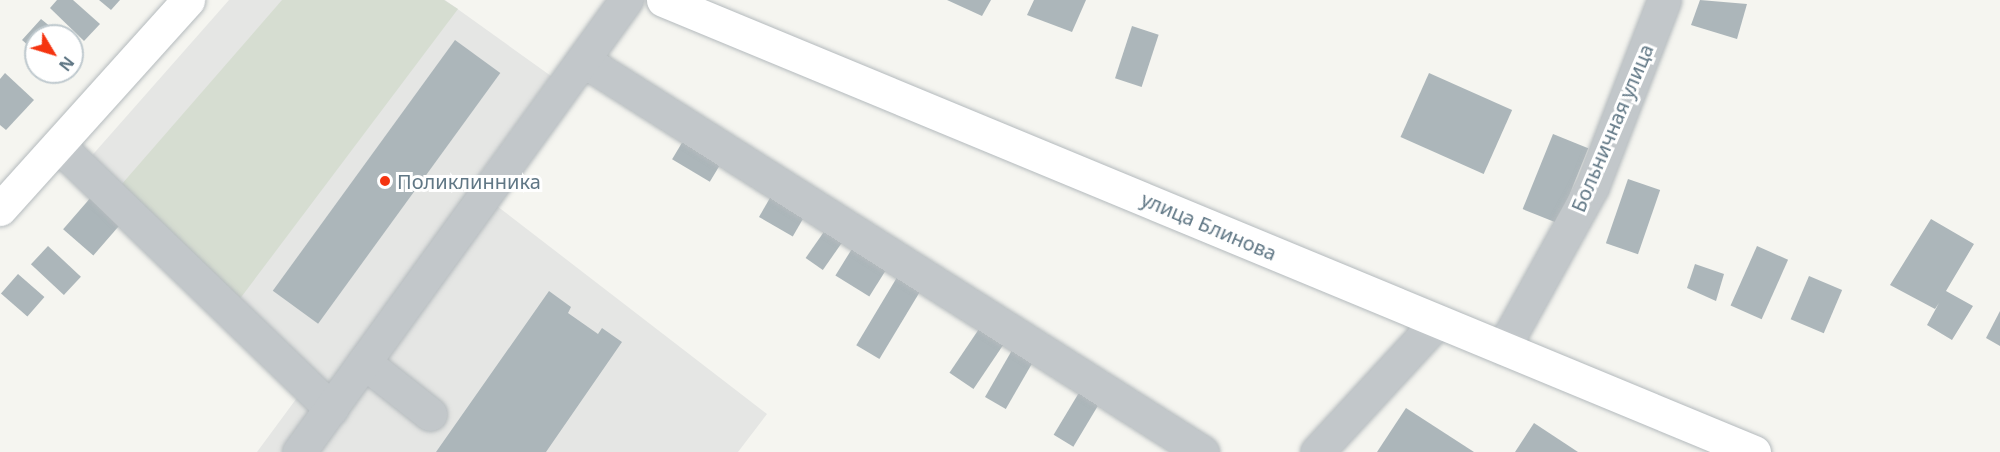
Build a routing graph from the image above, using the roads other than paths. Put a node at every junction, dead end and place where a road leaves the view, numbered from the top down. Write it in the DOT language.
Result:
graph roads {
  1 [pos="188,0"];
  2 [pos="626,0"];
  3 [pos="663,0"];
  4 [pos="1664,0"];
  5 [pos="583,60"];
  6 [pos="58,145"];
  7 [pos="0,209"];
  8 [pos="1438,321"];
  9 [pos="1503,348"];
  10 [pos="364,362"];
  11 [pos="331,409"];
  12 [pos="430,414"];
  13 [pos="299,452"];
  14 [pos="1202,452"];
  15 [pos="1317,452"];
  16 [pos="1754,452"];
  1 -- 6 [label="main road"];
  2 -- 5 [label="street"];
  3 -- 8 [label="main road, улица Блинова"];
  4 -- 9 [label="street, Больничная улица"];
  5 -- 10 [label="street"];
  5 -- 14 [label="street"];
  6 -- 7 [label="main road"];
  6 -- 11 [label="street"];
  8 -- 9 [label="main road, улица Блинова"];
  8 -- 15 [label="street"];
  9 -- 16 [label="main road, улица Блинова"];
  10 -- 11 [label="street"];
  10 -- 12 [label="street"];
  11 -- 13 [label="street"];
}
